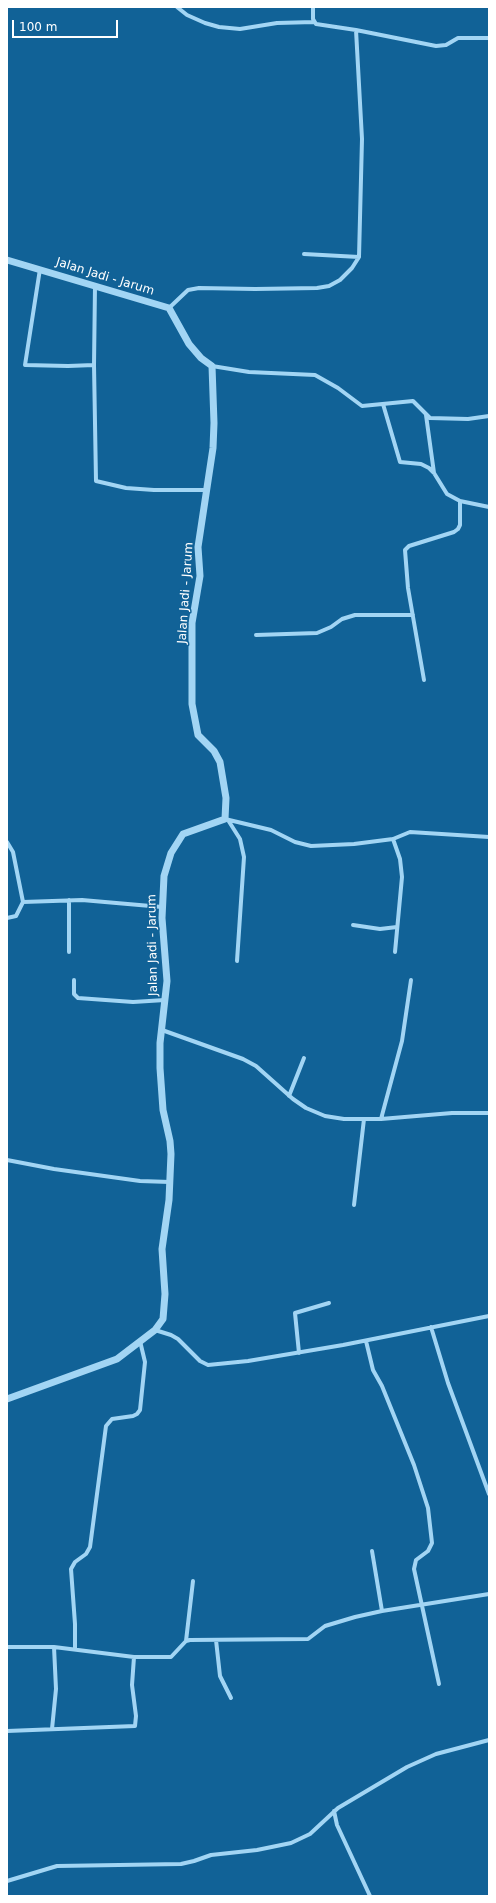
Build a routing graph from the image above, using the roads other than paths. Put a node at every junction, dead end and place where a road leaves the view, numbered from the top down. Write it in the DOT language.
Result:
graph roads {
  1 [pos="177,7"];
  2 [pos="313,7"];
  3 [pos="314,22"];
  4 [pos="356,30"];
  5 [pos="489,38"];
  6 [pos="304,254"];
  7 [pos="359,257"];
  8 [pos="7,260"];
  9 [pos="40,269"];
  10 [pos="95,285"];
  11 [pos="169,308"];
  12 [pos="94,365"];
  13 [pos="212,366"];
  14 [pos="383,404"];
  15 [pos="426,415"];
  16 [pos="489,416"];
  17 [pos="434,473"];
  18 [pos="207,490"];
  19 [pos="460,501"];
  20 [pos="489,507"];
  21 [pos="412,615"];
  22 [pos="256,635"];
  23 [pos="424,680"];
  24 [pos="227,820"];
  25 [pos="489,837"];
  26 [pos="393,839"];
  27 [pos="7,842"];
  28 [pos="69,900"];
  29 [pos="22,902"];
  30 [pos="162,907"];
  31 [pos="7,918"];
  32 [pos="352,925"];
  33 [pos="397,927"];
  34 [pos="69,952"];
  35 [pos="395,952"];
  36 [pos="237,961"];
  37 [pos="74,980"];
  38 [pos="411,980"];
  39 [pos="166,1000"];
  40 [pos="162,1030"];
  41 [pos="304,1058"];
  42 [pos="289,1096"];
  43 [pos="489,1114"];
  44 [pos="364,1119"];
  45 [pos="381,1119"];
  46 [pos="7,1160"];
  47 [pos="170,1182"];
  48 [pos="354,1205"];
  49 [pos="329,1303"];
  50 [pos="489,1316"];
  51 [pos="431,1328"];
  52 [pos="156,1330"];
  53 [pos="140,1341"];
  54 [pos="366,1341"];
  55 [pos="300,1353"];
  56 [pos="7,1399"];
  57 [pos="489,1494"];
  58 [pos="372,1551"];
  59 [pos="193,1581"];
  60 [pos="489,1594"];
  61 [pos="420,1605"];
  62 [pos="382,1611"];
  63 [pos="216,1640"];
  64 [pos="186,1641"];
  65 [pos="7,1647"];
  66 [pos="54,1647"];
  67 [pos="75,1649"];
  68 [pos="134,1657"];
  69 [pos="439,1684"];
  70 [pos="231,1698"];
  71 [pos="52,1729"];
  72 [pos="7,1731"];
  73 [pos="489,1740"];
  74 [pos="334,1811"];
  75 [pos="7,1881"];
  76 [pos="370,1896"];
  1 -- 3 [label="street"];
  2 -- 3 [label="street"];
  3 -- 4 [label="street"];
  4 -- 5 [label="street"];
  4 -- 7 [label="street"];
  6 -- 7 [label="street"];
  7 -- 11 [label="street"];
  8 -- 9 [label="street, Jalan Jadi - Jarum"];
  9 -- 10 [label="street, Jalan Jadi - Jarum"];
  9 -- 12 [label="street"];
  10 -- 11 [label="street, Jalan Jadi - Jarum"];
  10 -- 12 [label="street"];
  11 -- 13 [label="street"];
  12 -- 18 [label="street"];
  13 -- 14 [label="street"];
  13 -- 18 [label="street, Jalan Jadi - Jarum"];
  14 -- 15 [label="street"];
  14 -- 17 [label="street"];
  15 -- 16 [label="street"];
  15 -- 17 [label="street"];
  17 -- 19 [label="street"];
  18 -- 24 [label="street, Jalan Jadi - Jarum"];
  19 -- 20 [label="street"];
  19 -- 21 [label="street"];
  21 -- 22 [label="street"];
  21 -- 23 [label="street"];
  24 -- 26 [label="street"];
  24 -- 30 [label="street, Jalan Jadi - Jarum"];
  24 -- 36 [label="street"];
  25 -- 26 [label="street"];
  26 -- 33 [label="street"];
  27 -- 29 [label="street"];
  28 -- 29 [label="street"];
  28 -- 30 [label="street"];
  28 -- 34 [label="street"];
  29 -- 31 [label="street"];
  30 -- 39 [label="street, Jalan Jadi - Jarum"];
  32 -- 33 [label="street"];
  33 -- 35 [label="street"];
  37 -- 39 [label="street"];
  38 -- 45 [label="street"];
  39 -- 40 [label="street, Jalan Jadi - Jarum"];
  40 -- 42 [label="street"];
  40 -- 47 [label="street, Jalan Jadi - Jarum"];
  41 -- 42 [label="street"];
  42 -- 44 [label="street"];
  43 -- 45 [label="street"];
  44 -- 45 [label="street"];
  44 -- 48 [label="street"];
  46 -- 47 [label="street"];
  47 -- 52 [label="street, Jalan Jadi - Jarum"];
  49 -- 55 [label="street"];
  50 -- 51 [label="street"];
  51 -- 54 [label="street"];
  51 -- 57 [label="street"];
  52 -- 53 [label="street, Jalan Jadi - Jarum"];
  52 -- 55 [label="street"];
  53 -- 56 [label="street, Jalan Jadi - Jarum"];
  53 -- 67 [label="street"];
  54 -- 55 [label="street"];
  54 -- 61 [label="street"];
  58 -- 62 [label="street"];
  59 -- 64 [label="street"];
  60 -- 61 [label="street"];
  61 -- 62 [label="street"];
  61 -- 69 [label="street"];
  62 -- 63 [label="street"];
  63 -- 64 [label="street"];
  63 -- 70 [label="street"];
  64 -- 68 [label="street"];
  65 -- 66 [label="street"];
  66 -- 67 [label="street"];
  66 -- 71 [label="street"];
  67 -- 68 [label="street"];
  68 -- 71 [label="street"];
  71 -- 72 [label="street"];
  73 -- 74 [label="street"];
  74 -- 75 [label="street"];
  74 -- 76 [label="street"];
}
